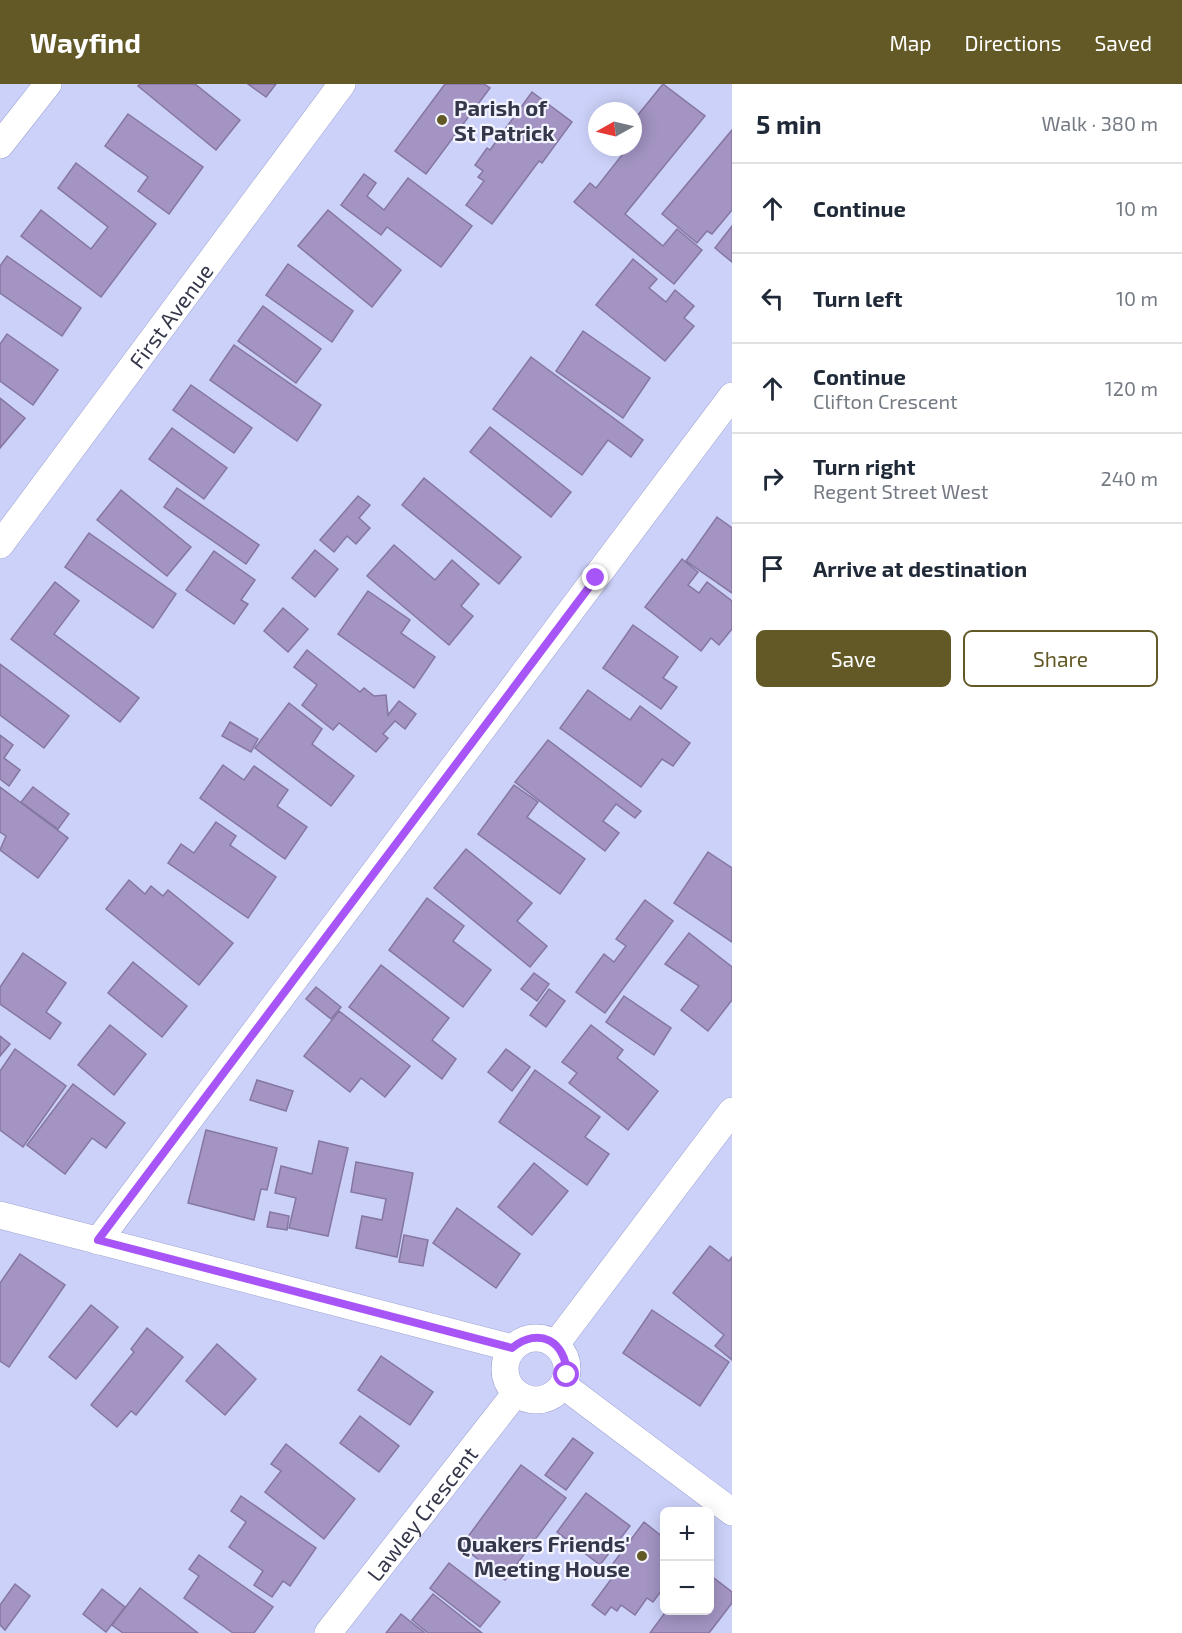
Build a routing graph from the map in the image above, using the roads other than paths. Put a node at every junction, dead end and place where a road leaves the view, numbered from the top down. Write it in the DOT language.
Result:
graph roads {
  1 [pos="48,84"];
  2 [pos="342,84"];
  3 [pos="0,145"];
  4 [pos="732,396"];
  5 [pos="0,545"];
  6 [pos="732,1111"];
  7 [pos="0,1215"];
  8 [pos="98,1240"];
  9 [pos="556,1344"];
  10 [pos="512,1348"];
  11 [pos="563,1385"];
  12 [pos="515,1394"];
  13 [pos="732,1512"];
  14 [pos="328,1633"];
  1 -- 3 [label="street"];
  2 -- 5 [label="street, First Avenue"];
  4 -- 8 [label="street"];
  6 -- 9 [label="street"];
  7 -- 8 [label="street"];
  8 -- 10 [label="street"];
  9 -- 10 [label="street"];
  9 -- 11 [label="street"];
  10 -- 12 [label="street"];
  11 -- 12 [label="street"];
  11 -- 13 [label="street"];
  12 -- 14 [label="street, Lawley Crescent"];
}
